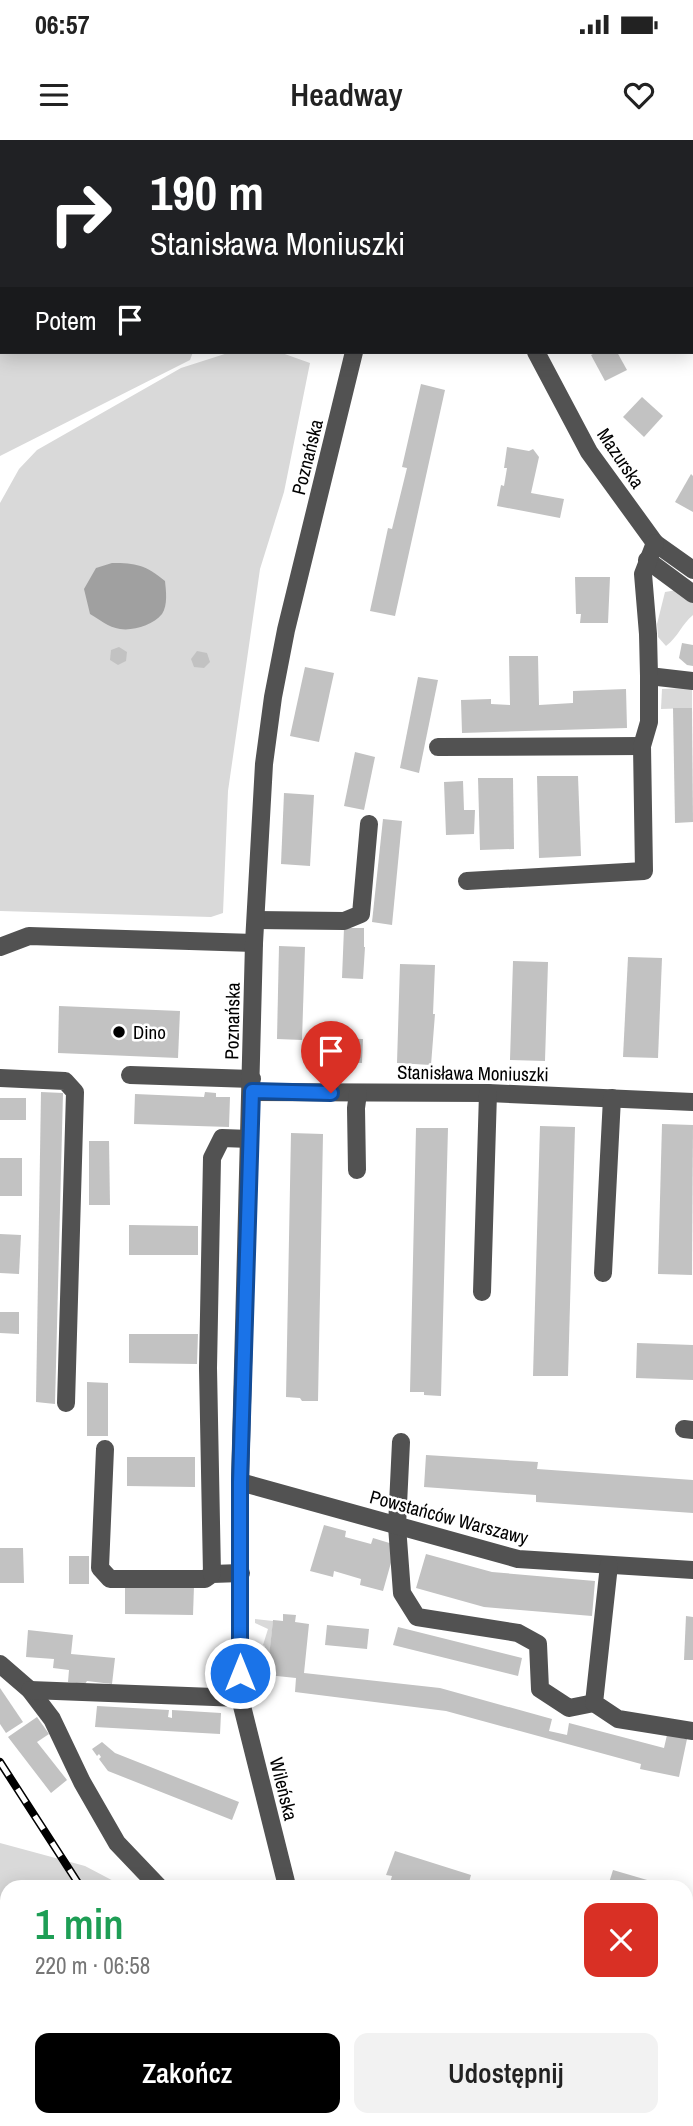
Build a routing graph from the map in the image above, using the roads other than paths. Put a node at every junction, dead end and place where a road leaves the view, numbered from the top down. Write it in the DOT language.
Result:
graph roads {
  1 [pos="354,354"];
  2 [pos="543,354"];
  3 [pos="654,543"];
  4 [pos="647,560"];
  5 [pos="693,570"];
  6 [pos="693,594"];
  7 [pos="649,677"];
  8 [pos="693,681"];
  9 [pos="642,746"];
  10 [pos="438,747"];
  11 [pos="369,824"];
  12 [pos="467,881"];
  13 [pos="256,919"];
  14 [pos="254,943"];
  15 [pos="0,947"];
  16 [pos="130,1075"];
  17 [pos="0,1078"];
  18 [pos="252,1085"];
  19 [pos="358,1093"];
  20 [pos="488,1093"];
  21 [pos="612,1098"];
  22 [pos="693,1102"];
  23 [pos="250,1139"];
  24 [pos="357,1170"];
  25 [pos="603,1273"];
  26 [pos="482,1292"];
  27 [pos="66,1403"];
  28 [pos="401,1442"];
  29 [pos="105,1449"];
  30 [pos="240,1482"];
  31 [pos="397,1526"];
  32 [pos="609,1565"];
  33 [pos="693,1570"];
  34 [pos="241,1573"];
  35 [pos="212,1574"];
  36 [pos="0,1664"];
  37 [pos="30,1690"];
  38 [pos="241,1700"];
  39 [pos="594,1703"];
  40 [pos="693,1731"];
  41 [pos="152,1880"];
  42 [pos="286,1880"];
  1 -- 13 [label="street, Poznańska"];
  2 -- 3 [label="street, Mazurska"];
  3 -- 4 [label="street"];
  3 -- 5 [label="street, Mazurska"];
  4 -- 6 [label="street"];
  4 -- 7 [label="street"];
  7 -- 8 [label="street"];
  7 -- 9 [label="street"];
  9 -- 10 [label="street"];
  9 -- 12 [label="street"];
  11 -- 13 [label="street"];
  13 -- 14 [label="street, Poznańska"];
  14 -- 15 [label="street"];
  14 -- 18 [label="street, Poznańska"];
  16 -- 18 [label="street, Stanisława Moniuszki"];
  17 -- 27 [label="street"];
  18 -- 19 [label="street, Stanisława Moniuszki"];
  18 -- 23 [label="street, Poznańska"];
  19 -- 20 [label="street, Stanisława Moniuszki"];
  19 -- 24 [label="street"];
  20 -- 21 [label="street, Stanisława Moniuszki"];
  20 -- 26 [label="street"];
  21 -- 22 [label="street, Stanisława Moniuszki"];
  21 -- 25 [label="street"];
  23 -- 30 [label="street, Poznańska"];
  23 -- 35 [label="street"];
  28 -- 31 [label="street"];
  29 -- 35 [label="street"];
  30 -- 31 [label="street, Powstańców Warszawy"];
  30 -- 34 [label="street, Poznańska"];
  31 -- 32 [label="street, Powstańców Warszawy"];
  31 -- 39 [label="street"];
  32 -- 33 [label="street, Powstańców Warszawy"];
  32 -- 39 [label="street"];
  34 -- 35 [label="street"];
  34 -- 38 [label="street, Poznańska"];
  36 -- 37 [label="street"];
  37 -- 38 [label="street"];
  37 -- 41 [label="street"];
  38 -- 42 [label="street, Wileńska"];
  39 -- 40 [label="street"];
}
